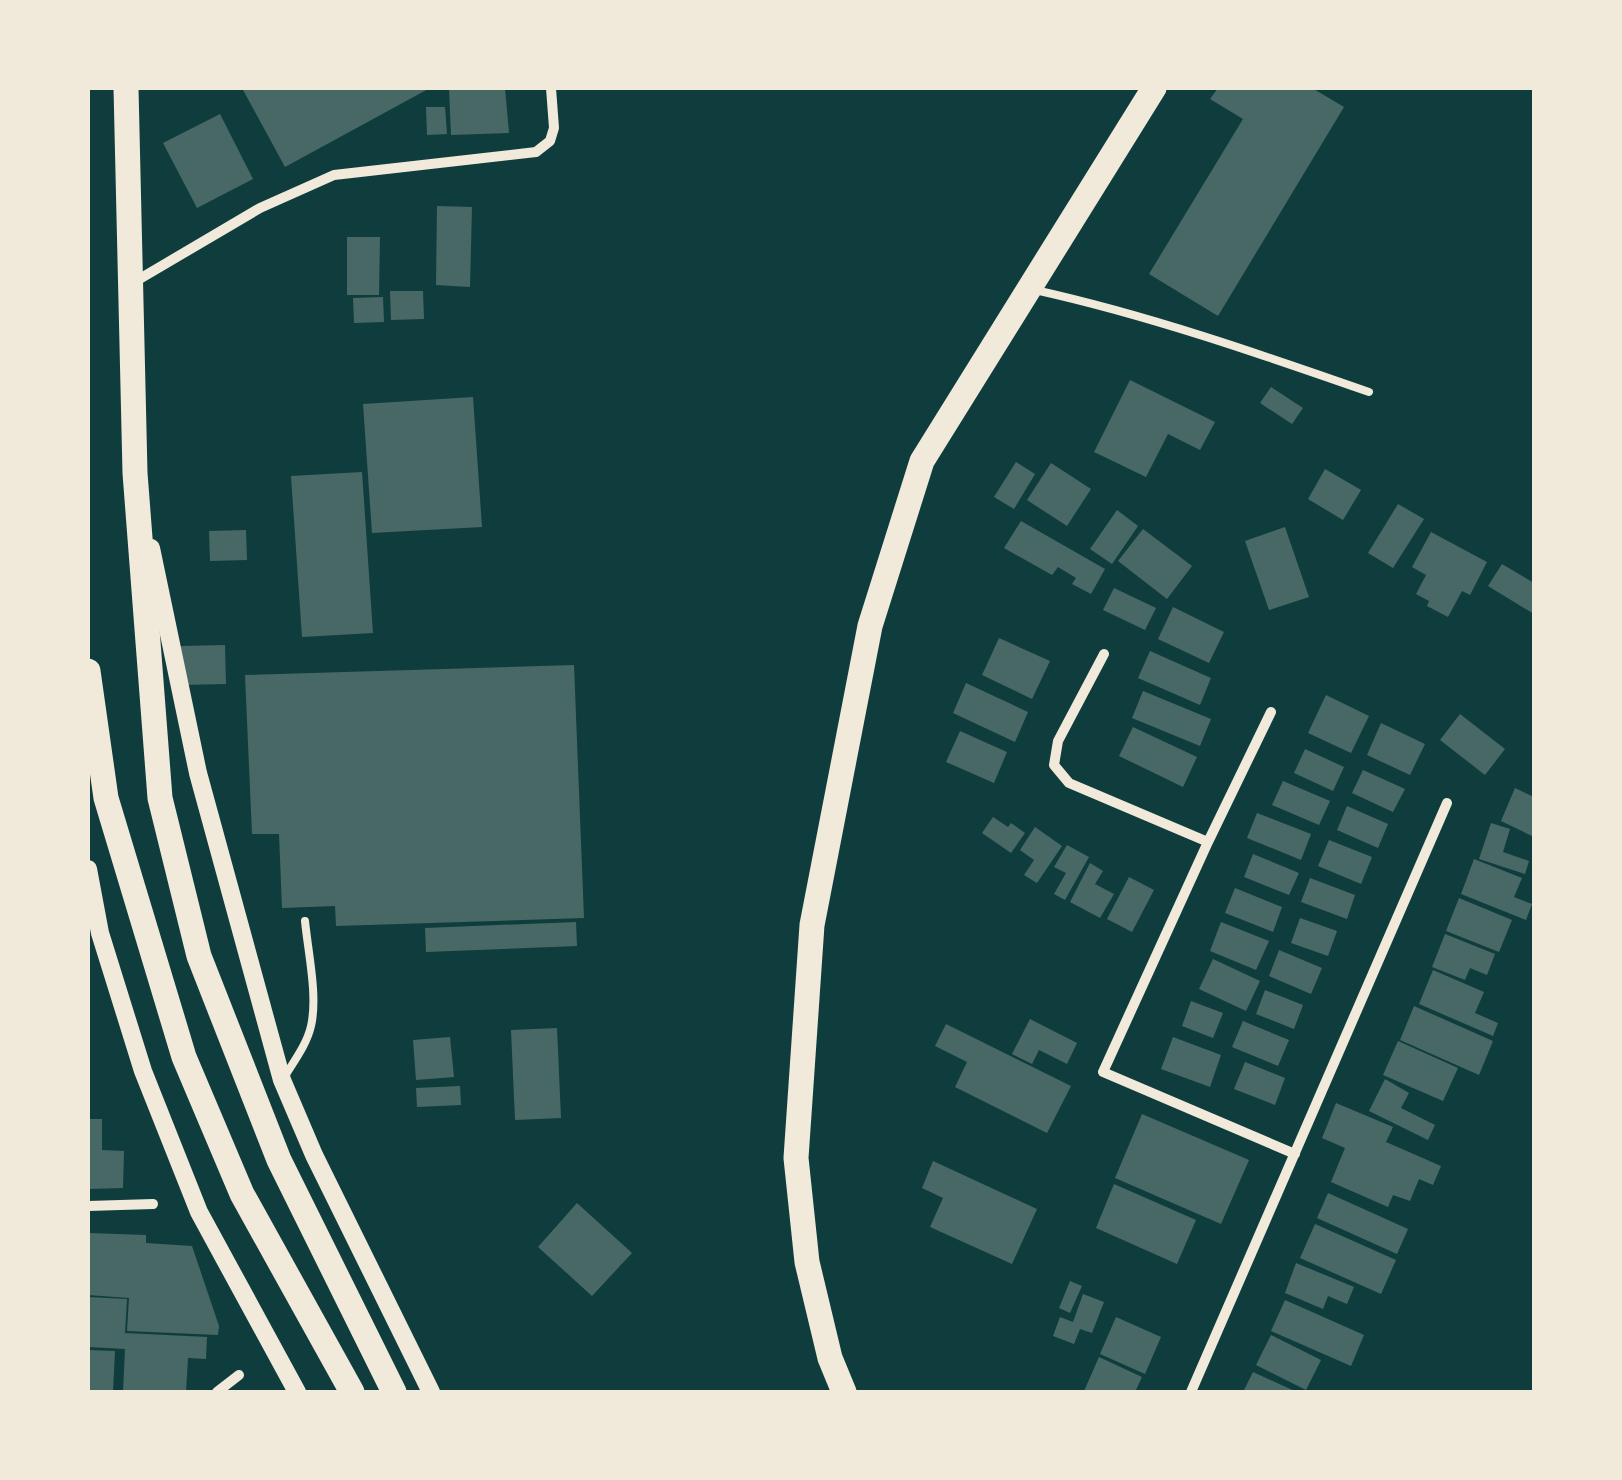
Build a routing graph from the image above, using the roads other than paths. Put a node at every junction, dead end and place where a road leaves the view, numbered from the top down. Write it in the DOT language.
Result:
graph roads {
  1 [pos="126,88"];
  2 [pos="552,88"];
  3 [pos="1154,88"];
  4 [pos="130,284"];
  5 [pos="1028,288"];
  6 [pos="1370,392"];
  7 [pos="135,473"];
  8 [pos="1104,654"];
  9 [pos="88,671"];
  10 [pos="1272,712"];
  11 [pos="1447,803"];
  12 [pos="1208,842"];
  13 [pos="88,868"];
  14 [pos="305,921"];
  15 [pos="282,1080"];
  16 [pos="1294,1154"];
  17 [pos="153,1204"];
  18 [pos="88,1206"];
  19 [pos="239,1375"];
  20 [pos="217,1392"];
  21 [pos="296,1392"];
  22 [pos="352,1392"];
  23 [pos="394,1392"];
  24 [pos="431,1392"];
  25 [pos="844,1392"];
  26 [pos="1191,1392"];
  1 -- 4 [label="main road"];
  2 -- 4 [label="street"];
  3 -- 5 [label="main road"];
  4 -- 7 [label="main road"];
  5 -- 6 [label="lane"];
  5 -- 25 [label="main road"];
  7 -- 15 [label="street"];
  7 -- 23 [label="main road"];
  8 -- 12 [label="street"];
  9 -- 22 [label="main road"];
  10 -- 12 [label="street"];
  11 -- 16 [label="street"];
  12 -- 16 [label="street"];
  13 -- 21 [label="street"];
  14 -- 15 [label="lane"];
  15 -- 24 [label="street"];
  16 -- 26 [label="street"];
  17 -- 18 [label="street"];
  19 -- 20 [label="street"];
}
